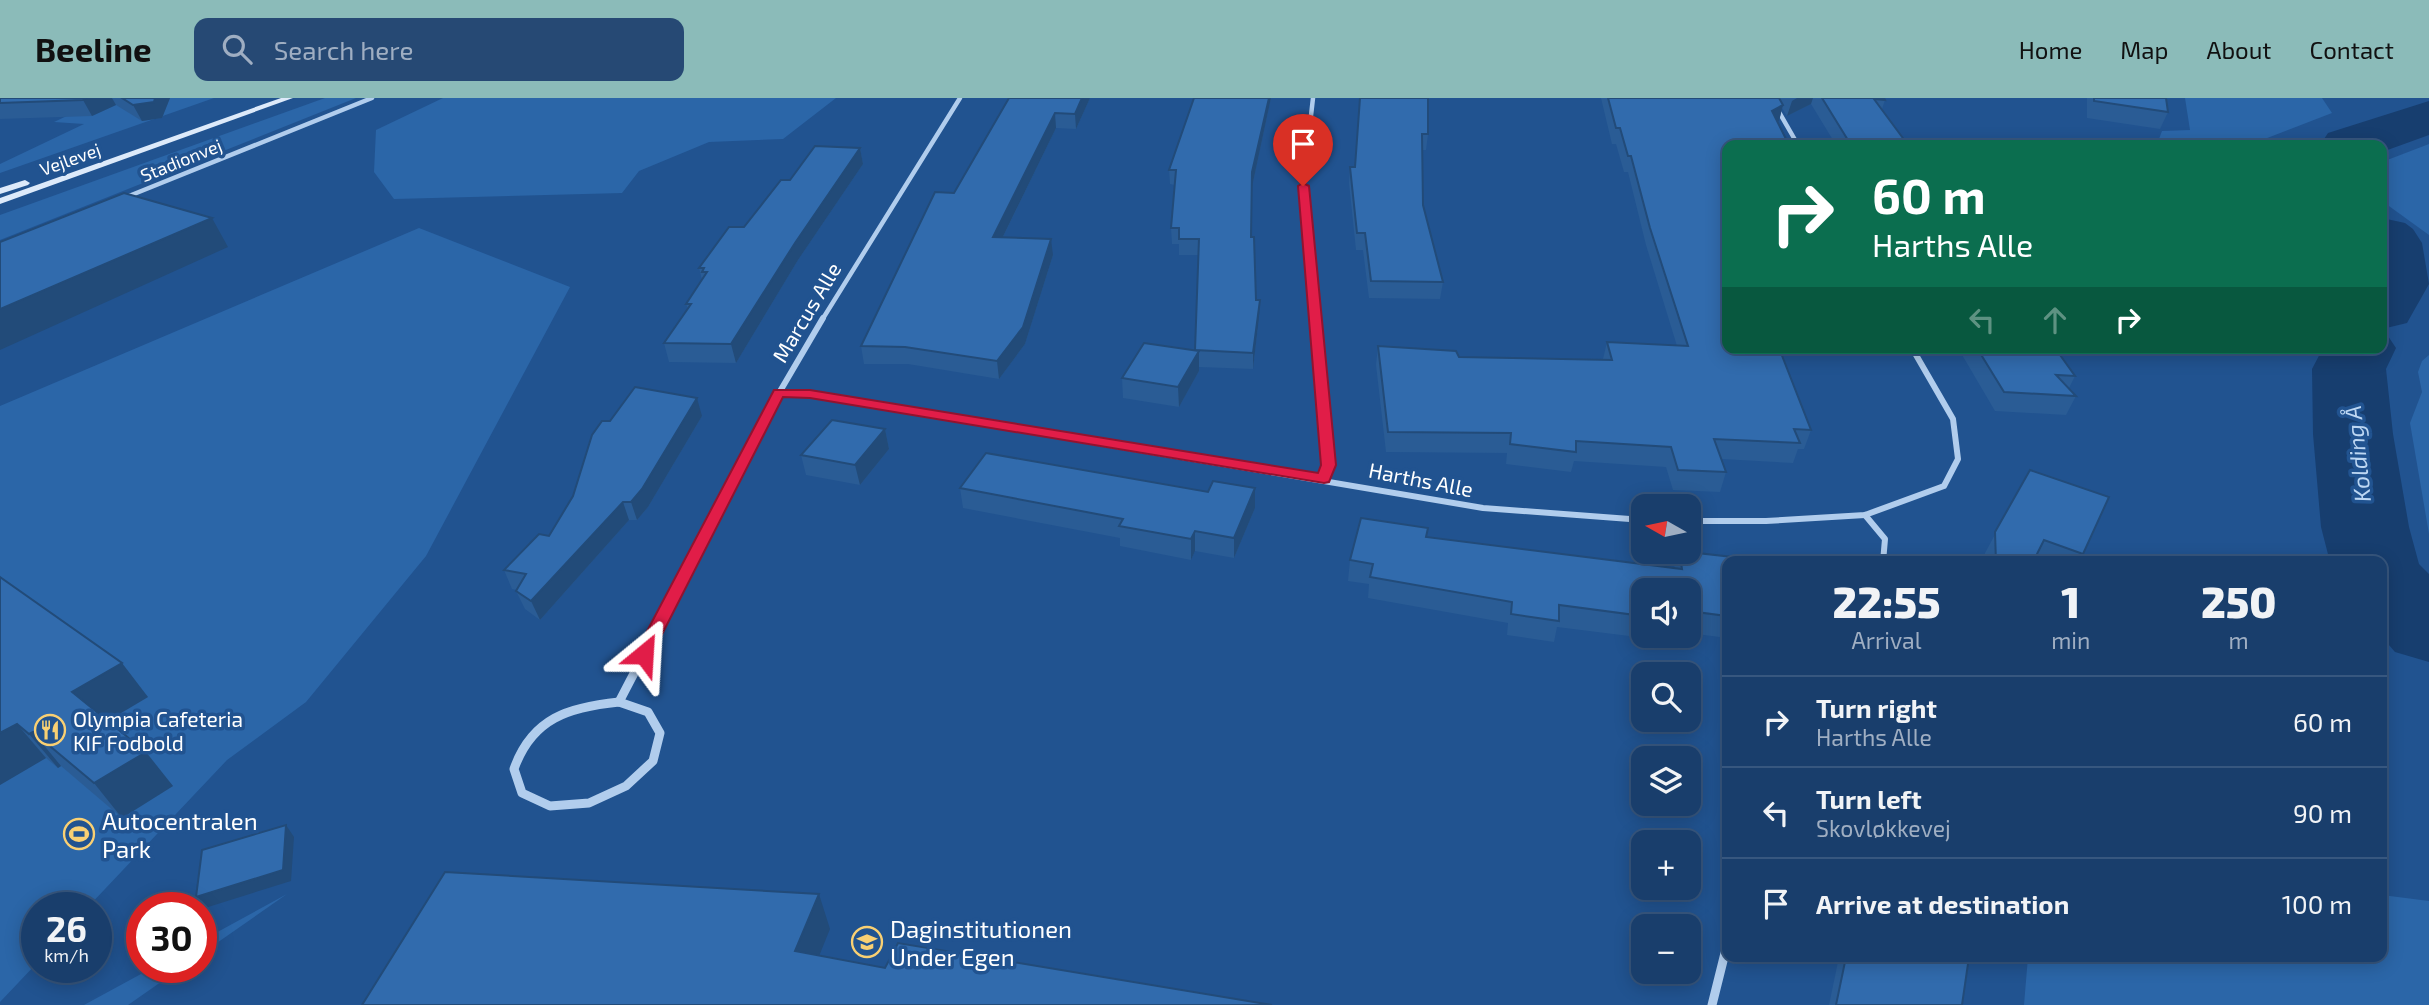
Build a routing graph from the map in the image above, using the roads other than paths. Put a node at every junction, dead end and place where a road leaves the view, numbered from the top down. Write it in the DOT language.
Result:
graph roads {
  1 [pos="289,98"];
  2 [pos="372,98"];
  3 [pos="960,98"];
  4 [pos="1313,98"];
  5 [pos="1771,98"];
  6 [pos="1795,140"];
  7 [pos="150,146"];
  8 [pos="0,191"];
  9 [pos="0,201"];
  10 [pos="116,201"];
  11 [pos="1915,354"];
  12 [pos="779,393"];
  13 [pos="1324,478"];
  14 [pos="1865,515"];
  15 [pos="1631,519"];
  16 [pos="1701,521"];
  17 [pos="1884,556"];
  18 [pos="619,702"];
  19 [pos="1723,962"];
  20 [pos="1712,1005"];
  1 -- 7 [label="main road, Vejlevej"];
  2 -- 10 [label="street, Stadionvej"];
  3 -- 12 [label="street, Marcus Alle"];
  4 -- 13 [label="street"];
  5 -- 6 [label="street"];
  7 -- 8 [label="main road, Vejlevej"];
  7 -- 9 [label="main road, Vejlevej"];
  11 -- 14 [label="street"];
  12 -- 13 [label="street, Harths Alle"];
  12 -- 18 [label="street, Marcus Alle"];
  13 -- 15 [label="street, Harths Alle"];
  14 -- 16 [label="street"];
  14 -- 17 [label="street"];
  18 -- 18 [label="street"];
  19 -- 20 [label="street"];
}
